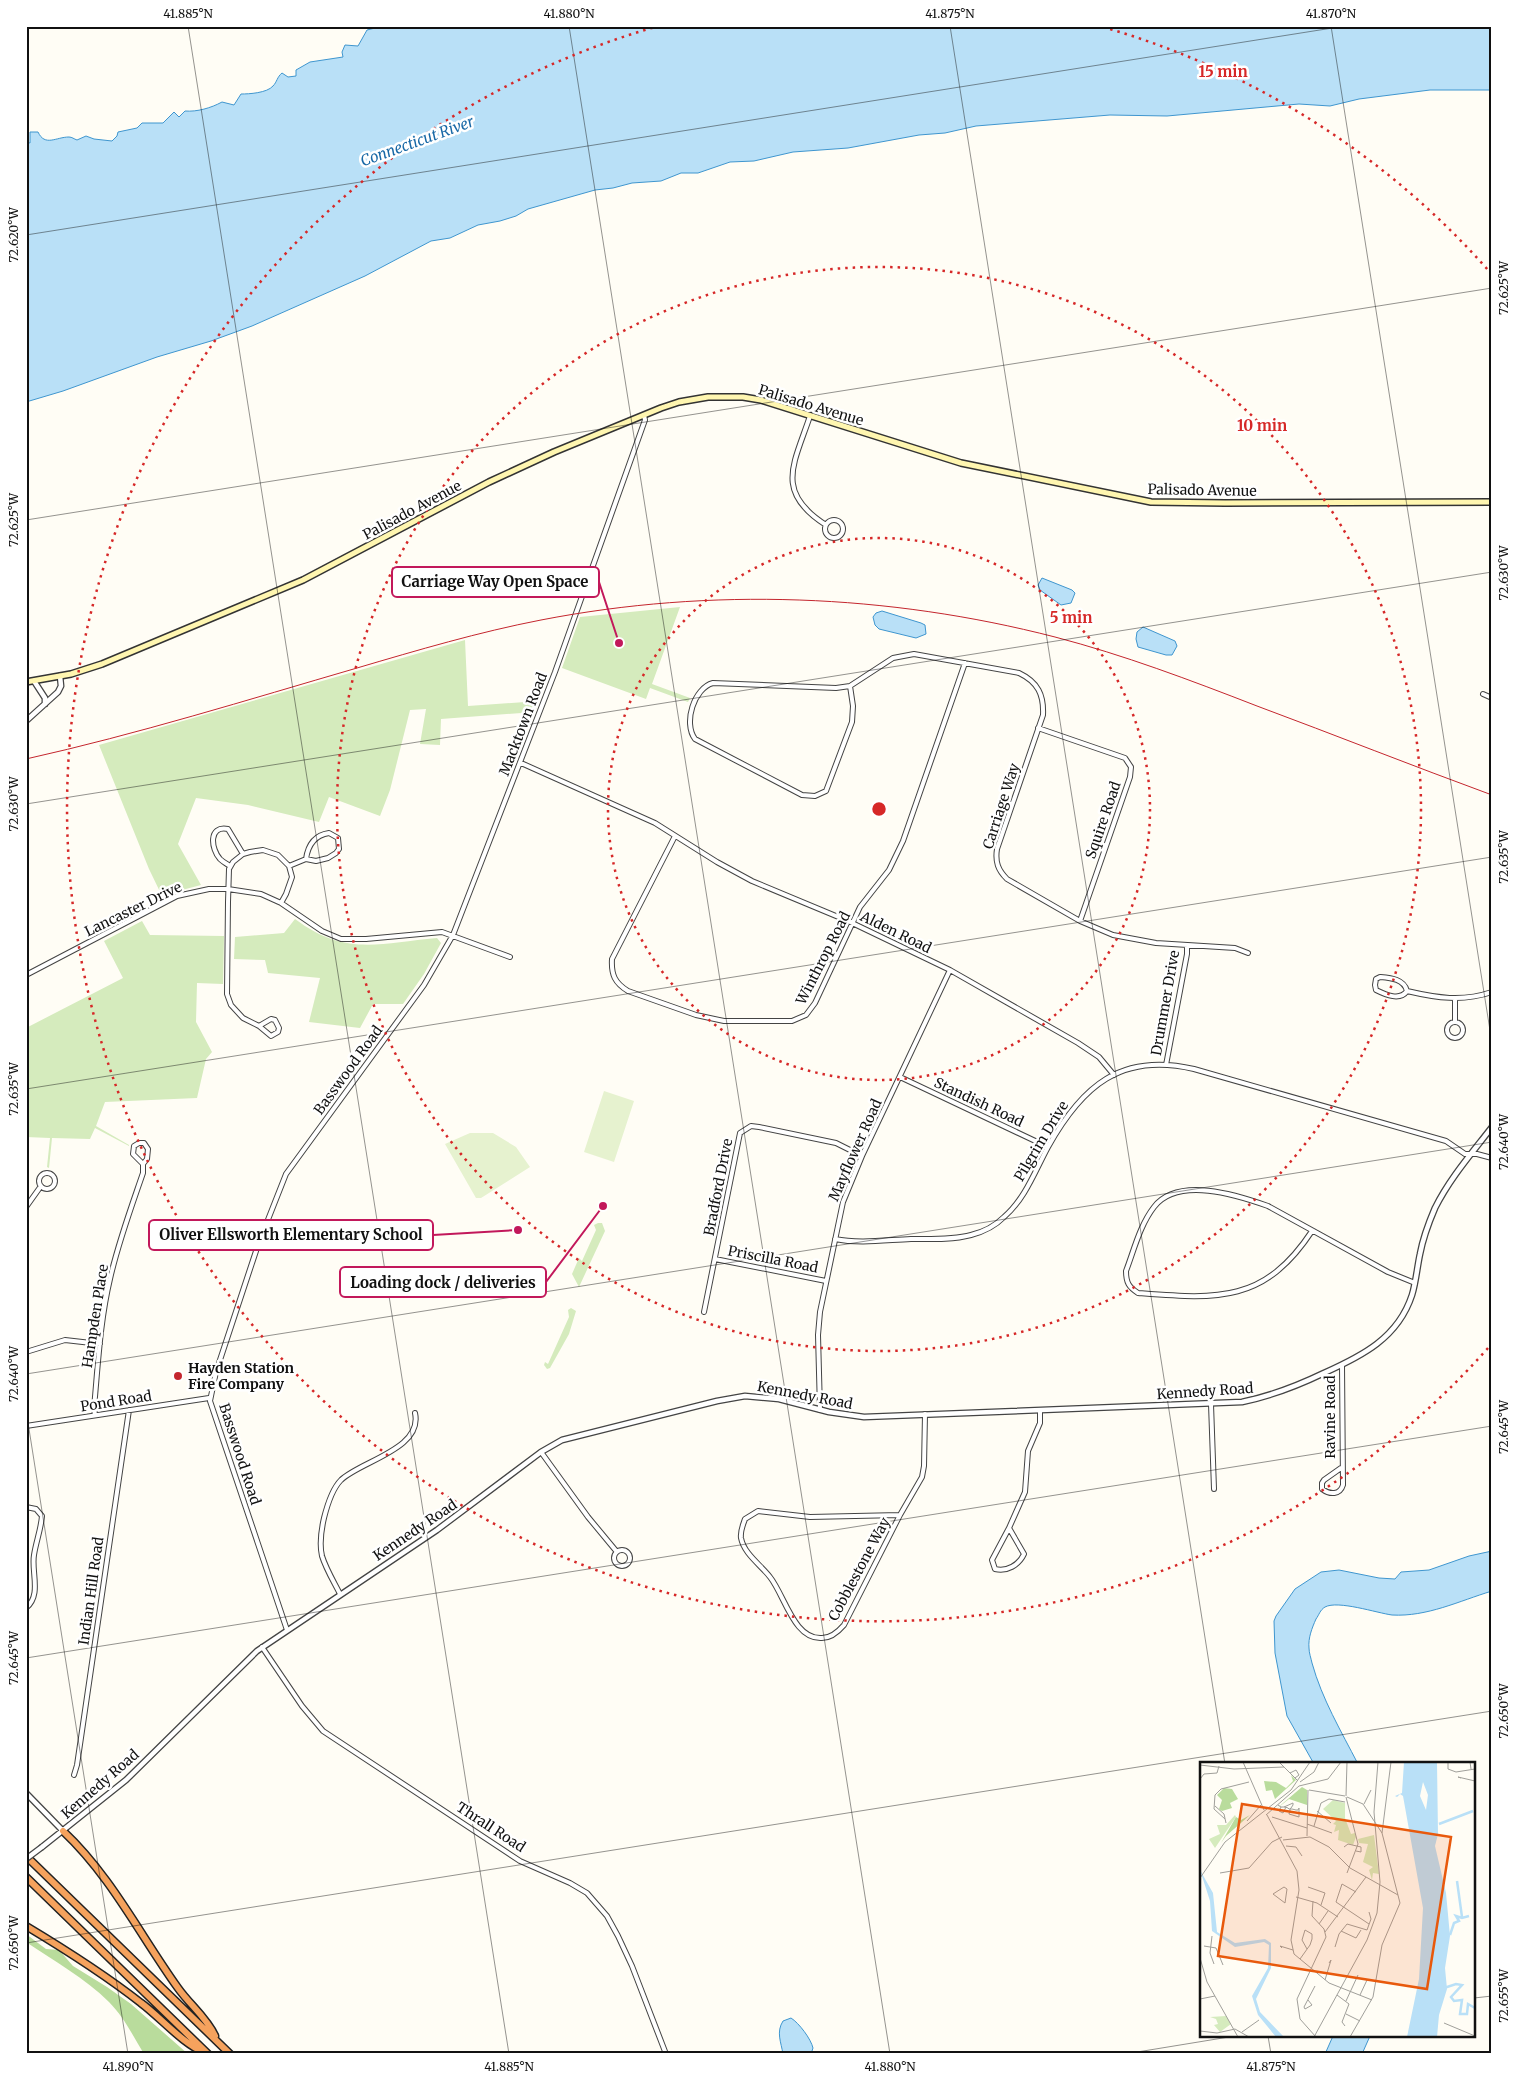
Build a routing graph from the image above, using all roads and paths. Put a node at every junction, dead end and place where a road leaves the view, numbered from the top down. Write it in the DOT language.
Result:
graph roads {
  1 [pos="644,415"];
  2 [pos="810,416"];
  3 [pos="1492,502"];
  4 [pos="826,525"];
  5 [pos="965,663"];
  6 [pos="60,676"];
  7 [pos="34,681"];
  8 [pos="26,682"];
  9 [pos="850,686"];
  10 [pos="1483,694"];
  11 [pos="1492,698"];
  12 [pos="45,704"];
  13 [pos="26,721"];
  14 [pos="1038,728"];
  15 [pos="521,763"];
  16 [pos="675,836"];
  17 [pos="243,854"];
  18 [pos="306,859"];
  19 [pos="230,866"];
  20 [pos="289,866"];
  21 [pos="228,889"];
  22 [pos="281,903"];
  23 [pos="1080,921"];
  24 [pos="853,924"];
  25 [pos="453,935"];
  26 [pos="1187,946"];
  27 [pos="1248,953"];
  28 [pos="510,958"];
  29 [pos="950,970"];
  30 [pos="26,975"];
  31 [pos="1407,991"];
  32 [pos="1492,992"];
  33 [pos="1455,999"];
  34 [pos="1455,1021"];
  35 [pos="259,1026"];
  36 [pos="393,1027"];
  37 [pos="1166,1064"];
  38 [pos="1114,1075"];
  39 [pos="900,1077"];
  40 [pos="1492,1127"];
  41 [pos="1048,1147"];
  42 [pos="1471,1154"];
  43 [pos="862,1156"];
  44 [pos="1492,1158"];
  45 [pos="143,1164"];
  46 [pos="41,1186"];
  47 [pos="26,1207"];
  48 [pos="1312,1231"];
  49 [pos="835,1239"];
  50 [pos="715,1259"];
  51 [pos="826,1281"];
  52 [pos="1415,1283"];
  53 [pos="704,1312"];
  54 [pos="100,1344"];
  55 [pos="26,1352"];
  56 [pos="1342,1365"];
  57 [pos="209,1398"];
  58 [pos="1211,1404"];
  59 [pos="129,1410"];
  60 [pos="820,1410"];
  61 [pos="1040,1410"];
  62 [pos="415,1414"];
  63 [pos="925,1414"];
  64 [pos="95,1415"];
  65 [pos="26,1426"];
  66 [pos="541,1452"];
  67 [pos="1341,1468"];
  68 [pos="1214,1490"];
  69 [pos="26,1507"];
  70 [pos="900,1515"];
  71 [pos="1009,1528"];
  72 [pos="617,1552"];
  73 [pos="26,1558"];
  74 [pos="33,1558"];
  75 [pos="340,1594"];
  76 [pos="26,1608"];
  77 [pos="287,1630"];
  78 [pos="262,1647"];
  79 [pos="74,1775"];
  80 [pos="26,1793"];
  81 [pos="63,1831"];
  82 [pos="26,1857"];
  83 [pos="26,1877"];
  84 [pos="26,1926"];
  85 [pos="218,2042"];
  86 [pos="208,2053"];
  87 [pos="230,2054"];
  88 [pos="666,2054"];
  1 -- 2 [label="main road, Palisado Avenue"];
  1 -- 6 [label="main road, Palisado Avenue"];
  1 -- 15 [label="street, Macktown Road"];
  2 -- 3 [label="main road, Palisado Avenue"];
  2 -- 4 [label="street"];
  4 -- 4 [label="street"];
  5 -- 9 [label="street, Carriage Way"];
  5 -- 14 [label="street, Carriage Way"];
  5 -- 24 [label="street, Winthrop Road"];
  6 -- 7 [label="main road, Palisado Avenue"];
  6 -- 12 [label="street"];
  7 -- 8 [label="main road, Palisado Avenue"];
  7 -- 12 [label="street"];
  9 -- 9 [label="street, Carriage Way"];
  10 -- 11 [label="street"];
  12 -- 13 [label="street"];
  14 -- 23 [label="street, Carriage Way"];
  14 -- 23 [label="street, Squire Road"];
  15 -- 16 [label="street, Alden Road"];
  15 -- 25 [label="street, Macktown Road"];
  16 -- 24 [label="street, Alden Road"];
  16 -- 24 [label="street, Winthrop Road"];
  17 -- 19 [label="street"];
  17 -- 19 [label="street"];
  17 -- 20 [label="street"];
  18 -- 18 [label="street"];
  18 -- 20 [label="street"];
  19 -- 21 [label="street"];
  20 -- 22 [label="street"];
  21 -- 22 [label="street, Lancaster Drive"];
  21 -- 30 [label="street, Lancaster Drive"];
  21 -- 35 [label="street"];
  22 -- 25 [label="street, Lancaster Drive"];
  23 -- 26 [label="street, Carriage Way"];
  24 -- 29 [label="street, Alden Road"];
  25 -- 28 [label="street, Lancaster Drive"];
  25 -- 36 [label="street, Macktown Road"];
  26 -- 27 [label="street, Carriage Way"];
  26 -- 37 [label="street, Drummer Drive"];
  29 -- 38 [label="street, Alden Road"];
  29 -- 39 [label="street, Mayflower Road"];
  31 -- 31 [label="street"];
  31 -- 33 [label="street"];
  32 -- 33 [label="street"];
  33 -- 34 [label="street"];
  34 -- 34 [label="street"];
  35 -- 35 [label="street"];
  36 -- 57 [label="street, Basswood Road"];
  37 -- 38 [label="street, Pilgrim Drive"];
  37 -- 42 [label="street, Pilgrim Drive"];
  38 -- 41 [label="street, Pilgrim Drive"];
  39 -- 41 [label="street, Standish Road"];
  39 -- 43 [label="street, Mayflower Road"];
  40 -- 42 [label="street, Kennedy Road"];
  41 -- 49 [label="street, Pilgrim Drive"];
  42 -- 44 [label="street, Pilgrim Drive"];
  42 -- 52 [label="street, Kennedy Road"];
  43 -- 49 [label="street, Mayflower Road"];
  43 -- 50 [label="street, Bradford Drive"];
  45 -- 45 [label="street, Hampden Place"];
  45 -- 54 [label="street, Hampden Place"];
  46 -- 46 [label="street"];
  46 -- 47 [label="street"];
  48 -- 48 [label="street"];
  48 -- 52 [label="street"];
  49 -- 51 [label="street, Mayflower Road"];
  50 -- 51 [label="street, Priscilla Road"];
  50 -- 53 [label="street, Bradford Drive"];
  51 -- 60 [label="street, Mayflower Road"];
  52 -- 56 [label="street, Kennedy Road"];
  54 -- 55 [label="street"];
  54 -- 64 [label="street, Hampden Place"];
  56 -- 58 [label="street, Kennedy Road"];
  56 -- 67 [label="street, Ravine Road"];
  57 -- 59 [label="street, Pond Road"];
  57 -- 77 [label="street, Basswood Road"];
  58 -- 61 [label="street, Kennedy Road"];
  58 -- 68 [label="street"];
  59 -- 64 [label="street, Pond Road"];
  59 -- 79 [label="street, Indian Hill Road"];
  60 -- 63 [label="street, Kennedy Road"];
  60 -- 66 [label="street, Kennedy Road"];
  61 -- 63 [label="street, Kennedy Road"];
  61 -- 71 [label="street"];
  62 -- 75 [label="street"];
  63 -- 70 [label="street, Cobblestone Way"];
  64 -- 65 [label="street, Pond Road"];
  66 -- 72 [label="street"];
  66 -- 75 [label="street, Kennedy Road"];
  67 -- 67 [label="street, Ravine Road"];
  69 -- 74 [label="street"];
  70 -- 70 [label="street, Cobblestone Way"];
  71 -- 71 [label="street"];
  72 -- 72 [label="street"];
  73 -- 74 [label="street"];
  74 -- 76 [label="street"];
  75 -- 77 [label="street, Kennedy Road"];
  77 -- 78 [label="street, Kennedy Road"];
  78 -- 81 [label="street, Kennedy Road"];
  78 -- 88 [label="street, Thrall Road"];
  80 -- 81 [label="street"];
  81 -- 82 [label="street, Kennedy Road, bridge"];
  81 -- 85 [label="highway"];
  82 -- 85 [label="highway"];
  83 -- 86 [label="highway"];
  84 -- 86 [label="highway"];
  85 -- 87 [label="highway"];
}
